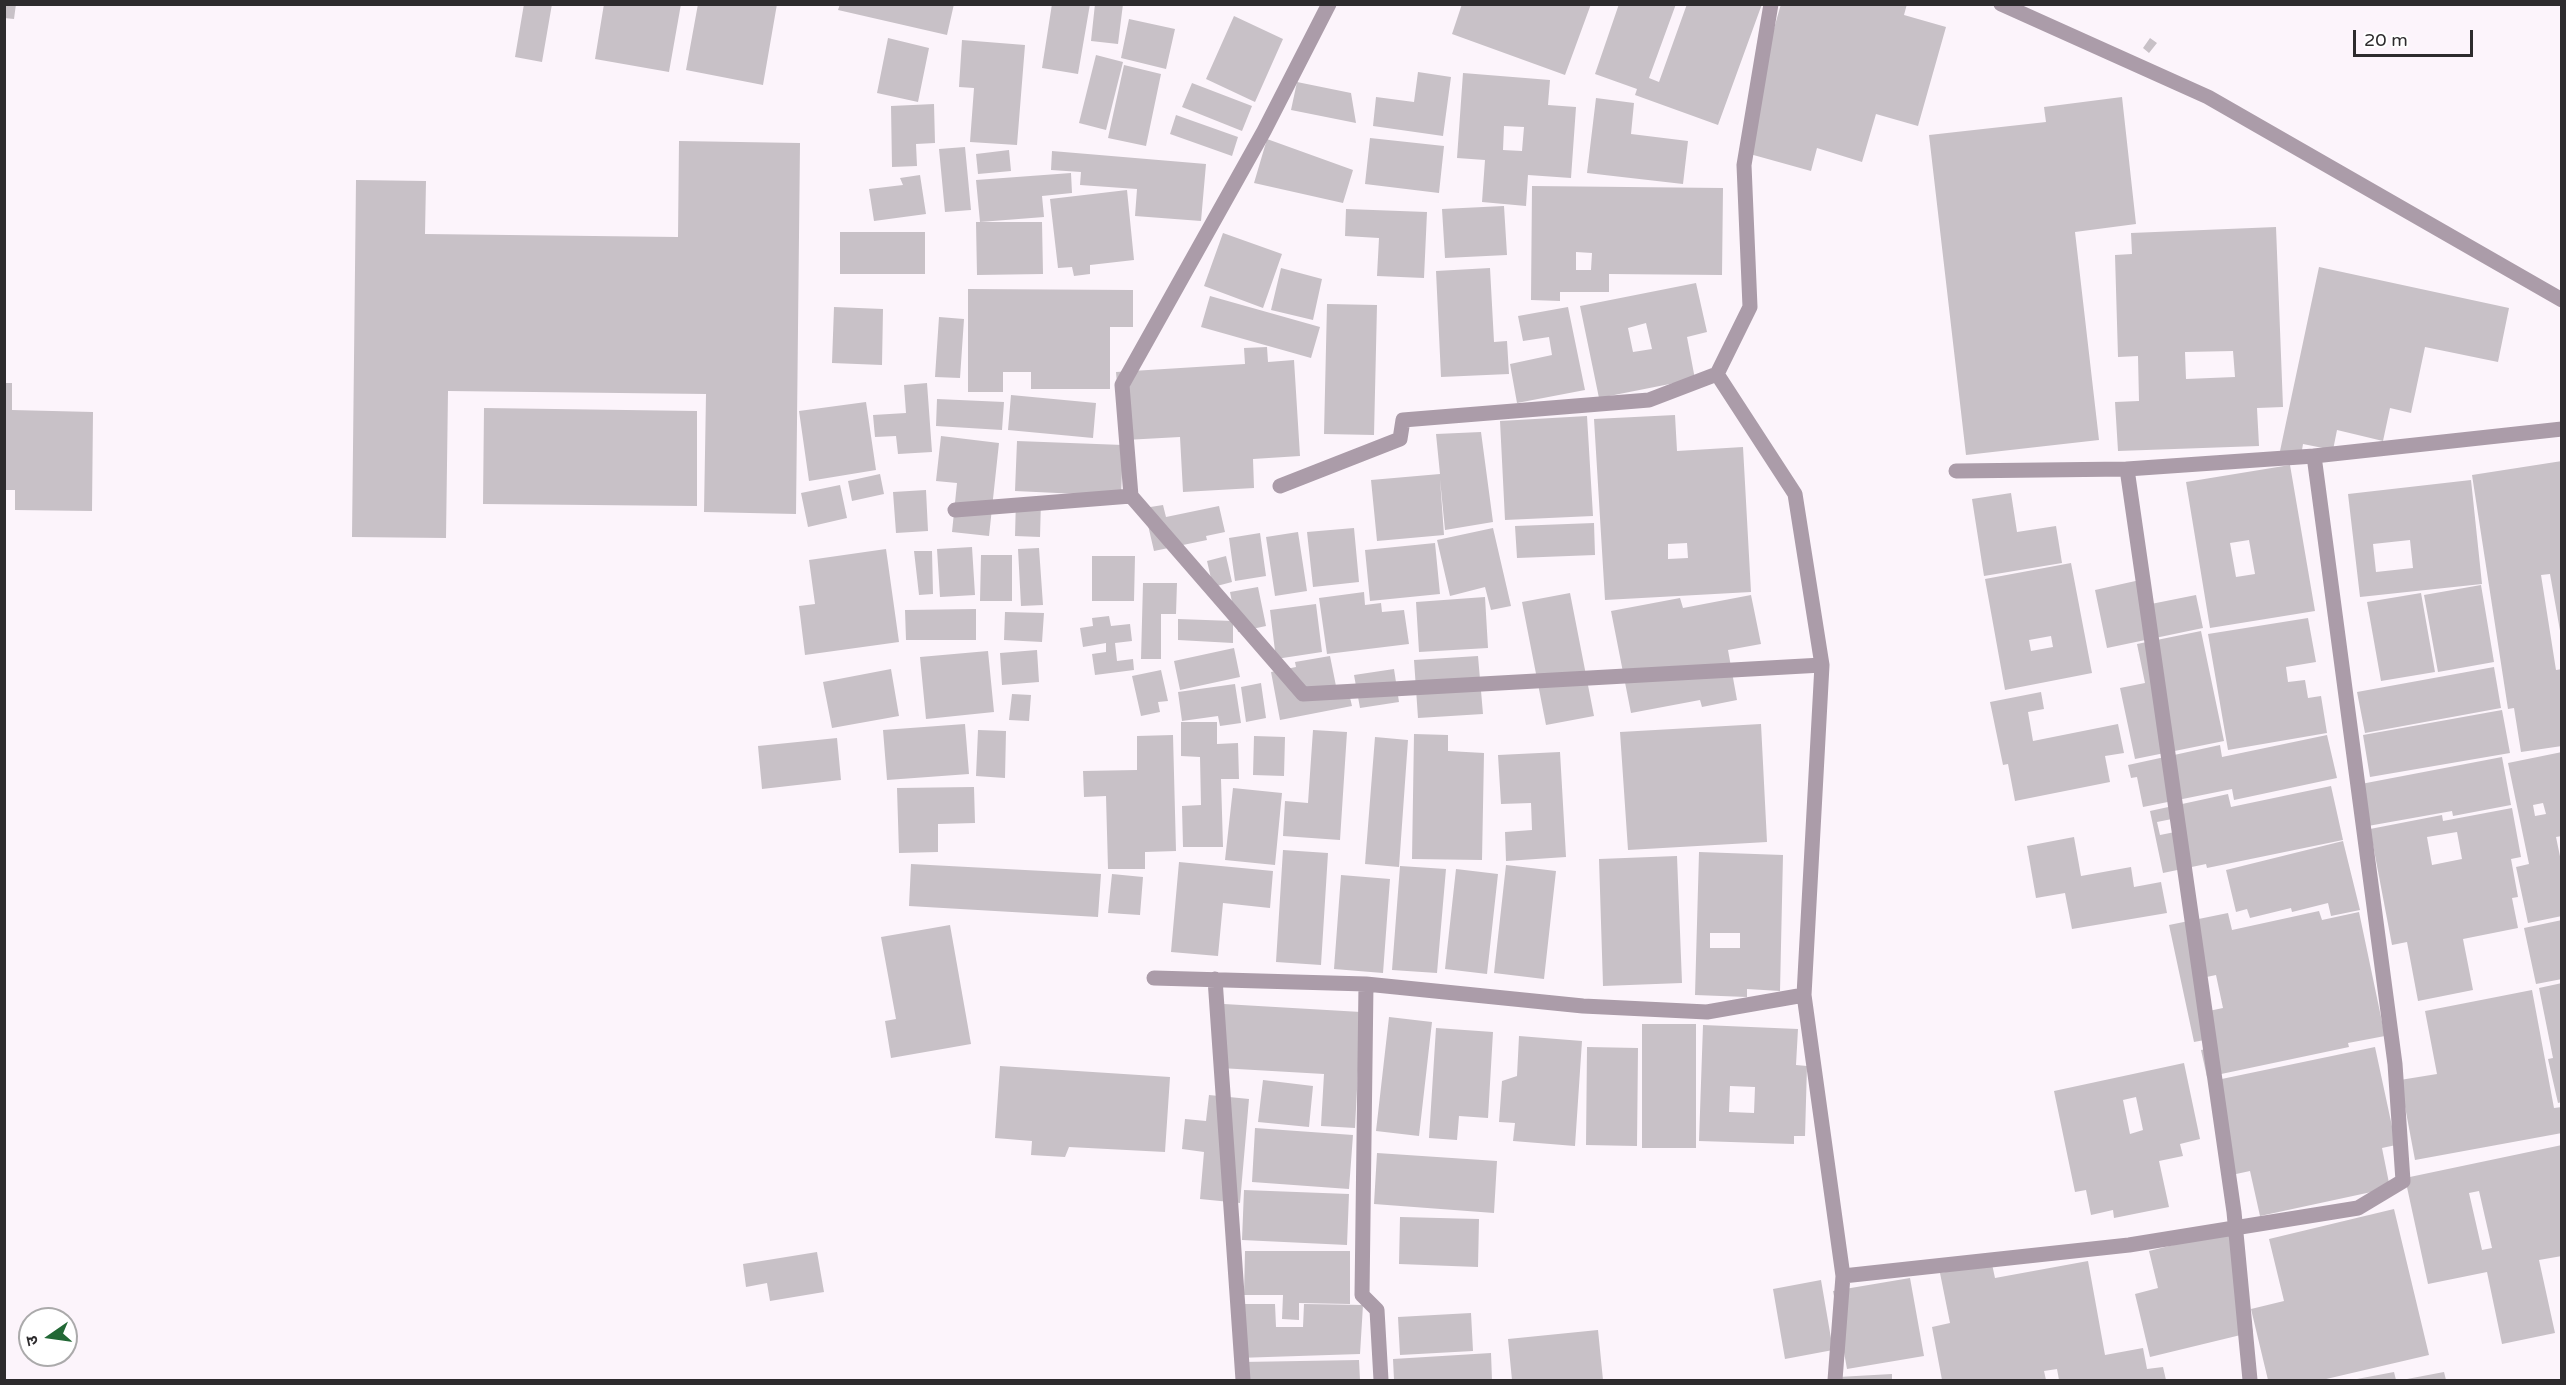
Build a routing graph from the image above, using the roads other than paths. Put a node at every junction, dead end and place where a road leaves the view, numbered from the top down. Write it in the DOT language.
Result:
graph roads {
  1 [pos="1329,4"];
  2 [pos="1772,4"];
  3 [pos="2001,4"];
  4 [pos="2562,300"];
  5 [pos="1718,374"];
  6 [pos="2562,429"];
  7 [pos="2314,456"];
  8 [pos="2127,469"];
  9 [pos="1956,471"];
  10 [pos="1280,486"];
  11 [pos="1131,496"];
  12 [pos="955,510"];
  13 [pos="1822,664"];
  14 [pos="1154,978"];
  15 [pos="1215,979"];
  16 [pos="1366,984"];
  17 [pos="1804,995"];
  18 [pos="2234,1228"];
  19 [pos="1843,1276"];
  20 [pos="1243,1380"];
  21 [pos="1381,1380"];
  22 [pos="1834,1380"];
  23 [pos="2250,1380"];
  1 -- 11 [label="street"];
  2 -- 5 [label="street"];
  3 -- 4 [label="street"];
  5 -- 10 [label="street"];
  5 -- 13 [label="street"];
  6 -- 7 [label="street"];
  7 -- 8 [label="street"];
  7 -- 18 [label="street"];
  8 -- 9 [label="street"];
  8 -- 18 [label="street"];
  11 -- 12 [label="street"];
  11 -- 13 [label="street"];
  13 -- 17 [label="street"];
  14 -- 15 [label="street"];
  15 -- 16 [label="street"];
  15 -- 20 [label="street"];
  16 -- 17 [label="street"];
  16 -- 21 [label="street"];
  17 -- 19 [label="street"];
  18 -- 19 [label="street"];
  18 -- 23 [label="street"];
  19 -- 22 [label="street"];
}
